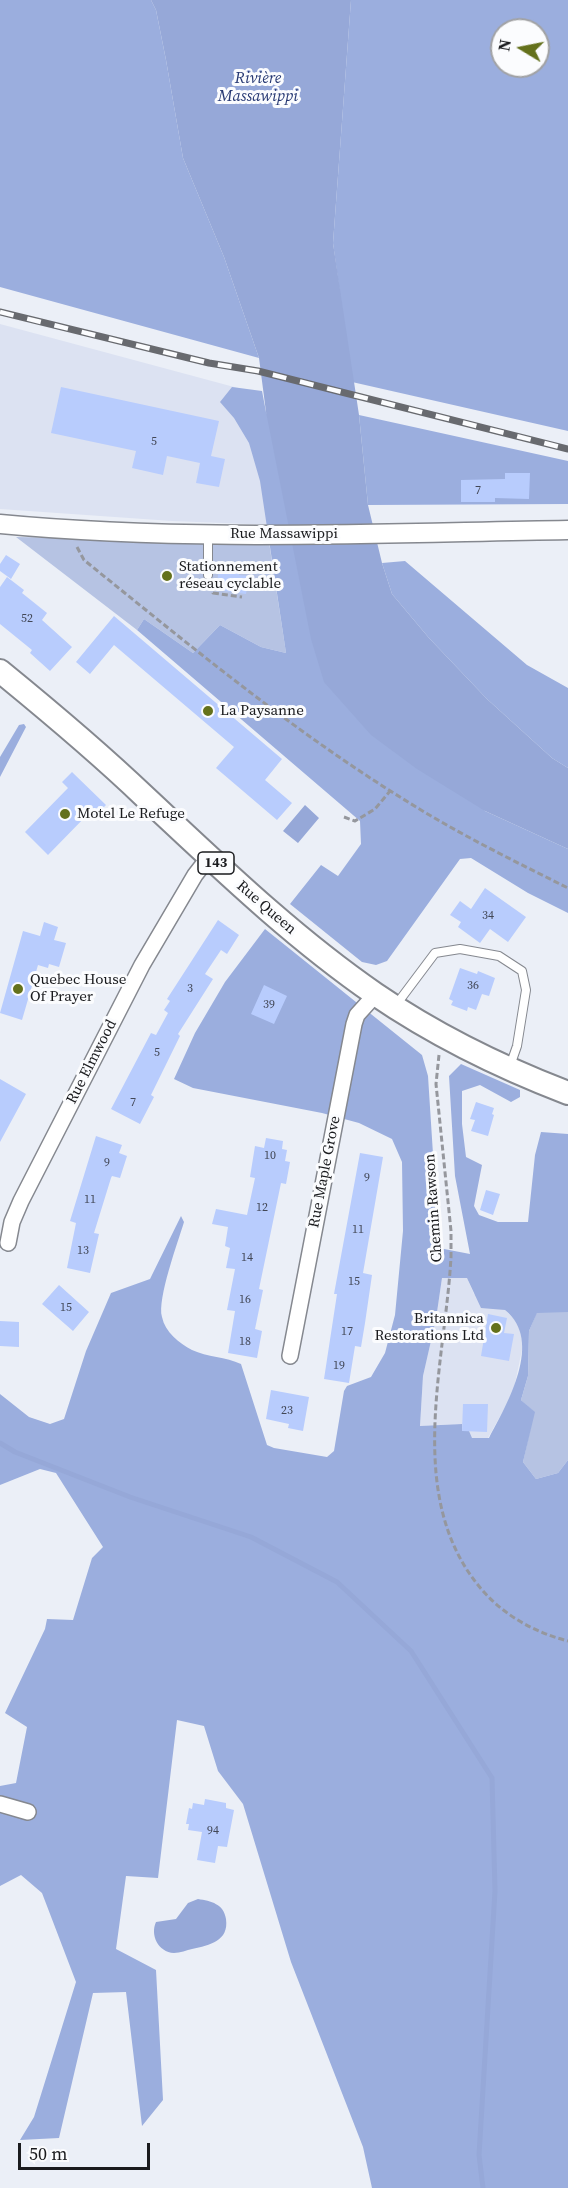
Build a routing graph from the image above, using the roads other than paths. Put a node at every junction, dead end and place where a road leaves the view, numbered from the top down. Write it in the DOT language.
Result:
graph roads {
  1 [pos="0,524"];
  2 [pos="568,530"];
  3 [pos="208,534"];
  4 [pos="212,577"];
  5 [pos="0,671"];
  6 [pos="209,857"];
  7 [pos="376,994"];
  8 [pos="395,1006"];
  9 [pos="509,1069"];
  10 [pos="568,1093"];
  11 [pos="8,1243"];
  12 [pos="290,1356"];
  13 [pos="0,1804"];
  14 [pos="28,1812"];
  1 -- 3 [label="street, Rue Massawippi"];
  2 -- 3 [label="street, Rue Massawippi"];
  3 -- 4 [label="lane"];
  5 -- 6 [label="main road, Rue Queen / 143"];
  6 -- 7 [label="main road, Rue Queen / 143"];
  6 -- 11 [label="street, Rue Elmwood"];
  7 -- 8 [label="main road, Rue Queen / 143"];
  7 -- 12 [label="street, Rue Maple Grove"];
  8 -- 9 [label="main road, Rue Queen / 143"];
  8 -- 9 [label="lane"];
  9 -- 10 [label="main road, Rue Queen / 143"];
  13 -- 14 [label="street"];
}
